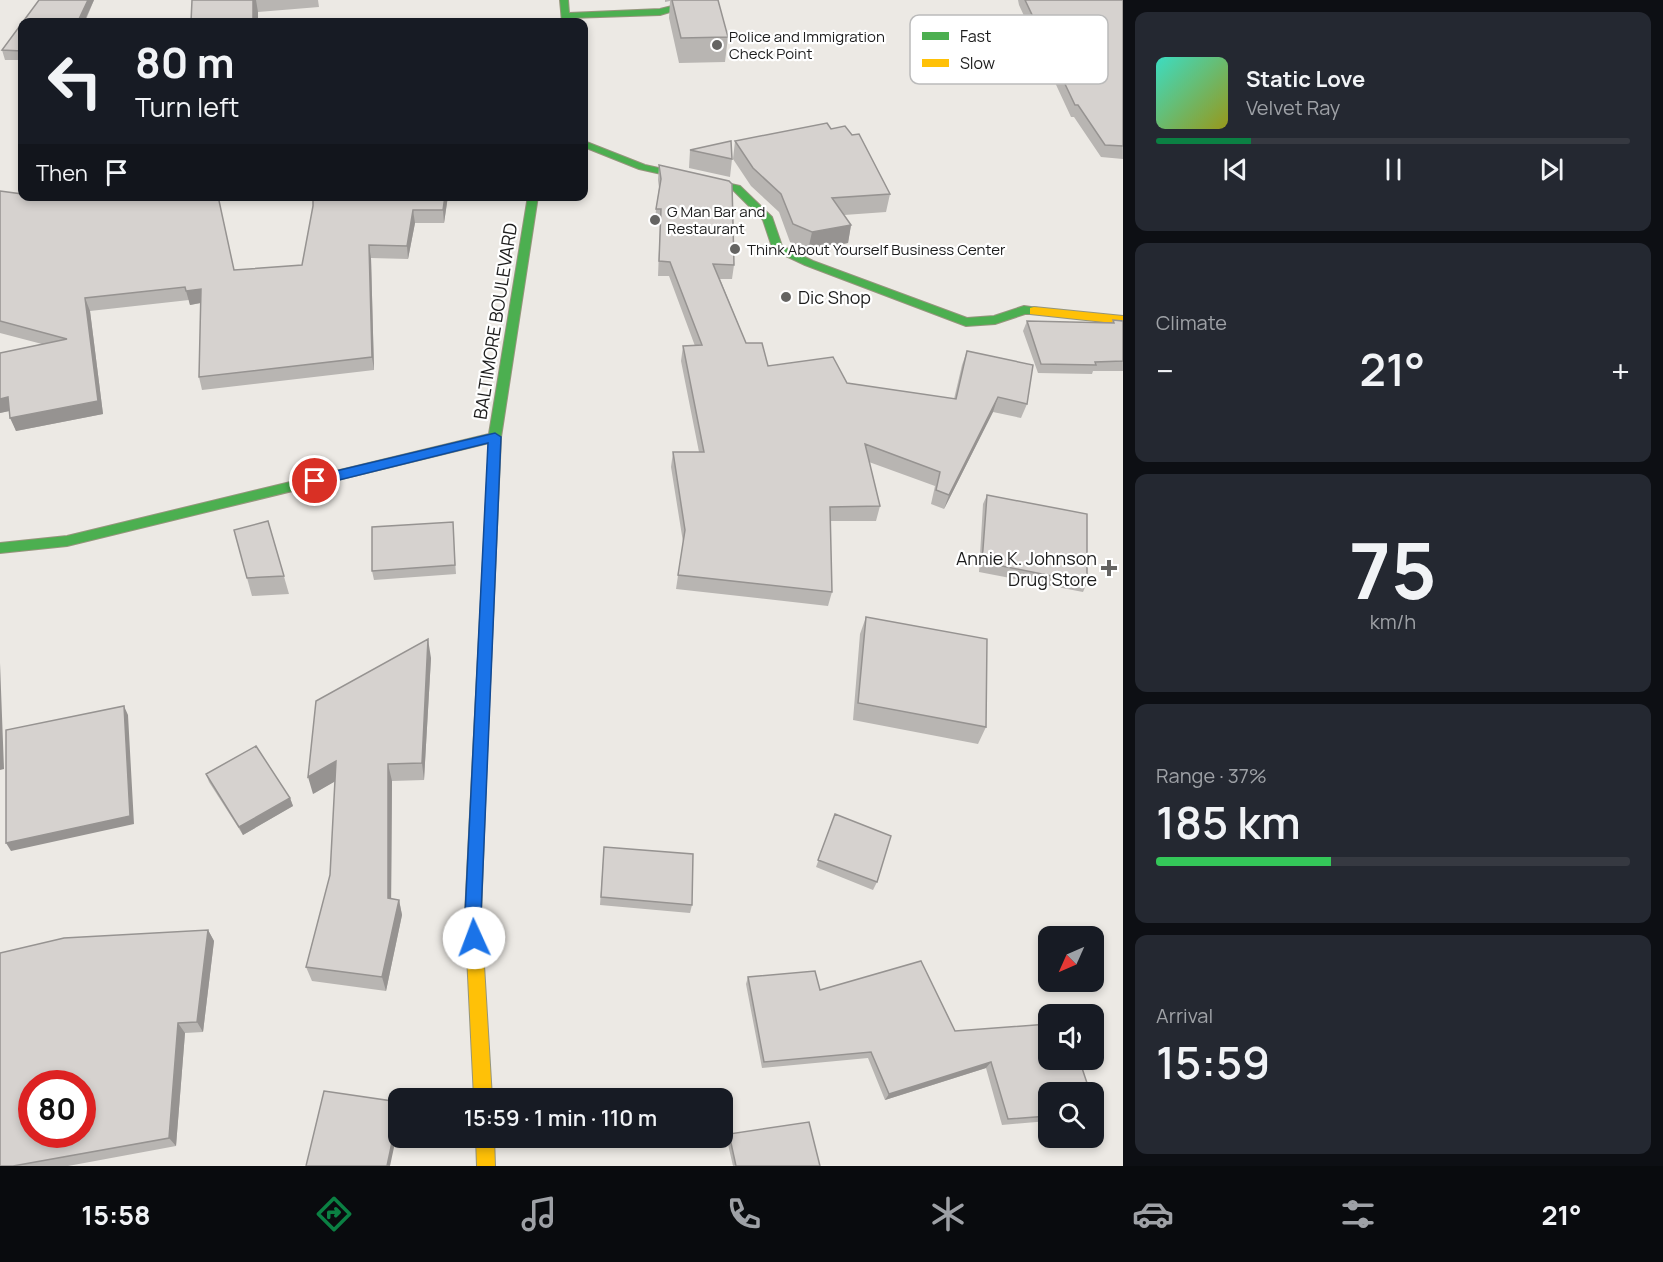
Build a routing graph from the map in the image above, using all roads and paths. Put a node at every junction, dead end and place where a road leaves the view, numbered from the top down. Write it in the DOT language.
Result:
graph roads {
  1 [pos="564,0"];
  2 [pos="706,0"];
  3 [pos="566,18"];
  4 [pos="579,18"];
  5 [pos="588,146"];
  6 [pos="531,201"];
  7 [pos="1123,320"];
  8 [pos="495,437"];
  9 [pos="0,548"];
  10 [pos="482,1088"];
  11 [pos="485,1148"];
  12 [pos="486,1166"];
  1 -- 3 [label="main road"];
  2 -- 4 [label="main road"];
  5 -- 7 [label="main road"];
  6 -- 8 [label="main road, BALTIMORE BOULEVARD"];
  8 -- 9 [label="main road"];
  8 -- 10 [label="main road, BALTIMORE BOULEVARD"];
  11 -- 12 [label="main road"];
}
